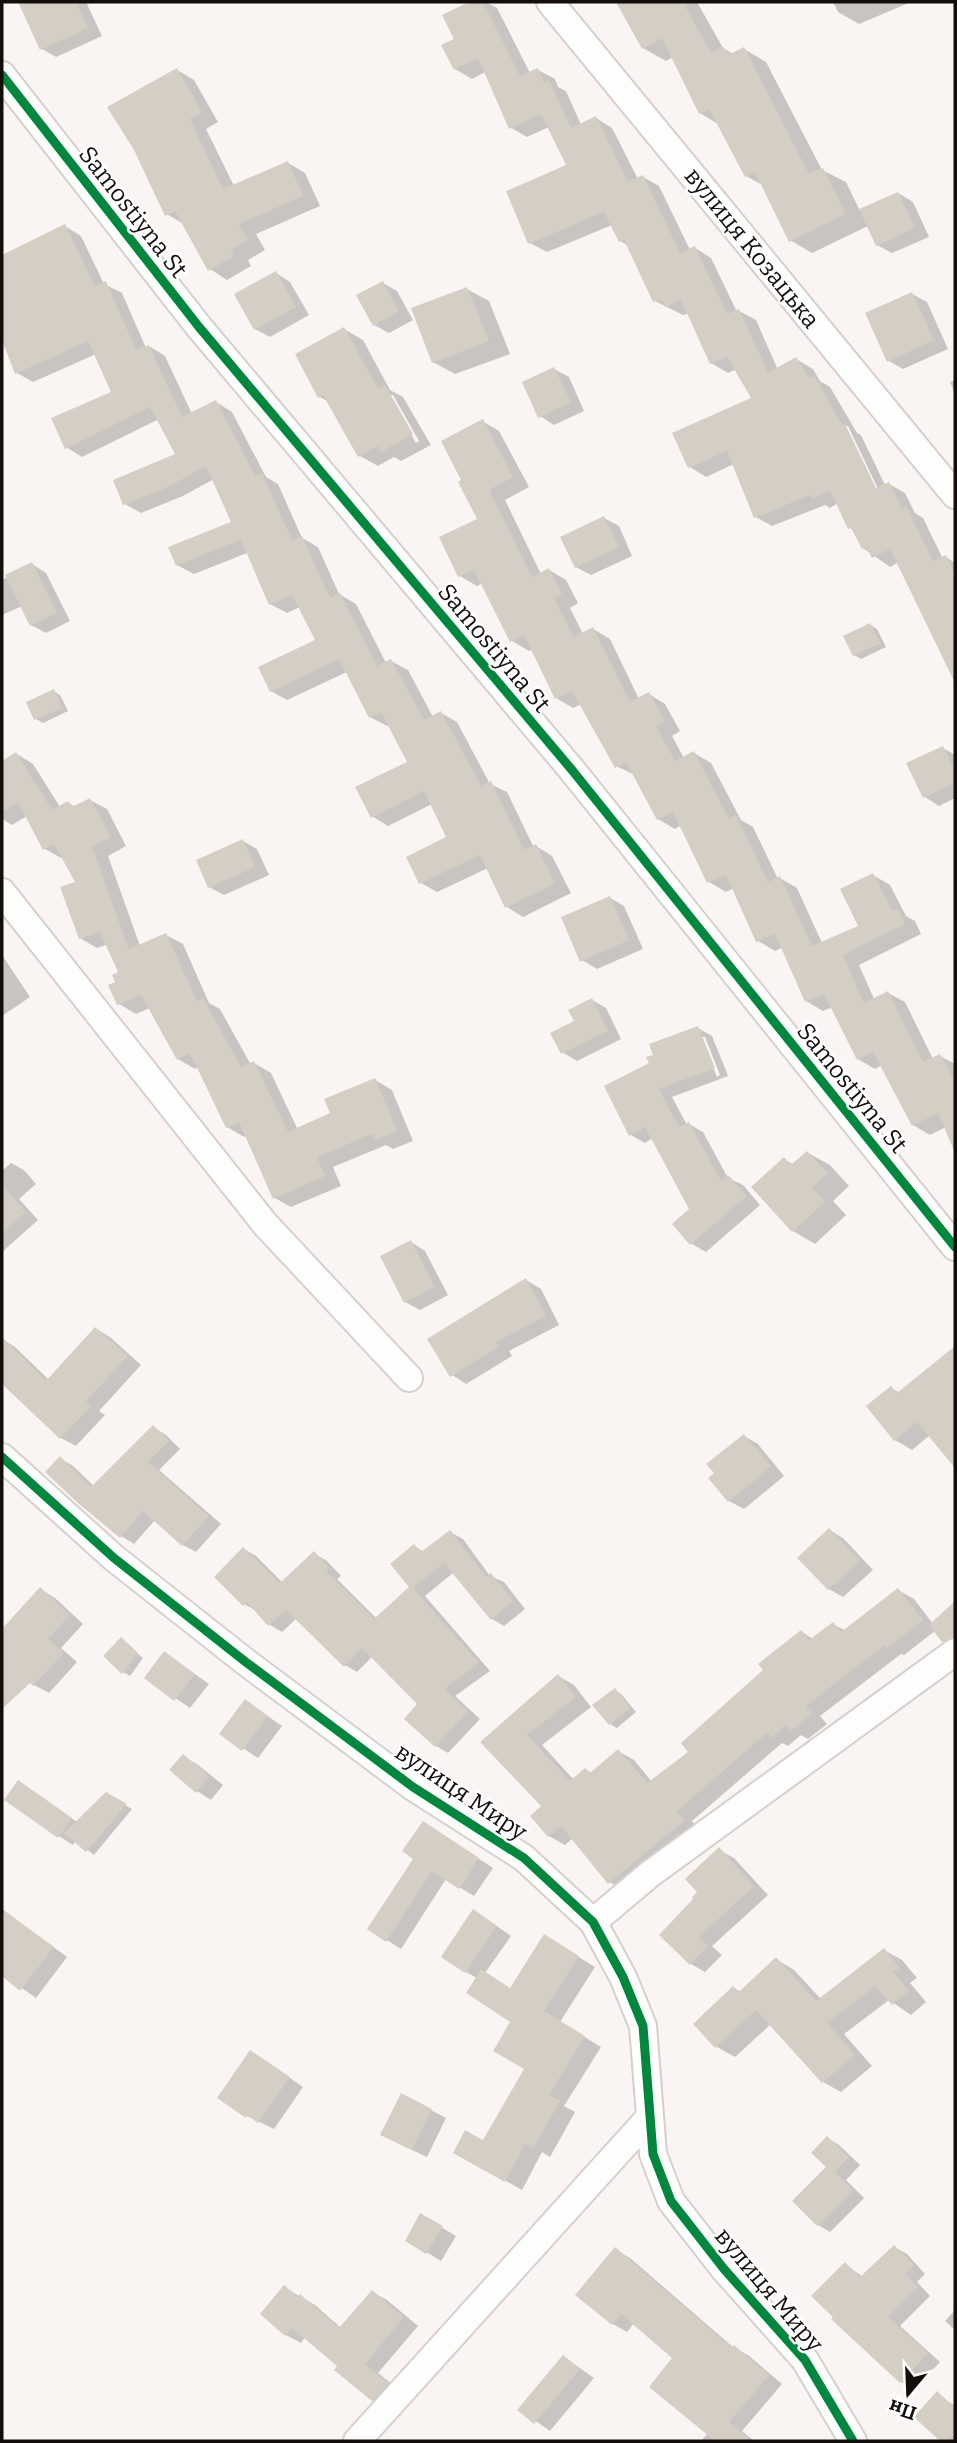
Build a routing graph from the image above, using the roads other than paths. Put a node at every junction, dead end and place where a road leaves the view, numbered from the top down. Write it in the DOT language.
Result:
graph roads {
  1 [pos="550,2"];
  2 [pos="2,75"];
  3 [pos="955,495"];
  4 [pos="2,892"];
  5 [pos="955,1247"];
  6 [pos="409,1378"];
  7 [pos="2,1457"];
  8 [pos="955,1652"];
  9 [pos="593,1922"];
  10 [pos="648,2119"];
  11 [pos="357,2441"];
  12 [pos="853,2441"];
  1 -- 3 [label="street, вулиця Козацька"];
  2 -- 5 [label="street, Samostiyna St"];
  4 -- 6 [label="street"];
  7 -- 9 [label="street, вулиця Миру"];
  8 -- 9 [label="street"];
  9 -- 10 [label="street, вулиця Миру"];
  10 -- 11 [label="street"];
  10 -- 12 [label="street, вулиця Миру"];
}
